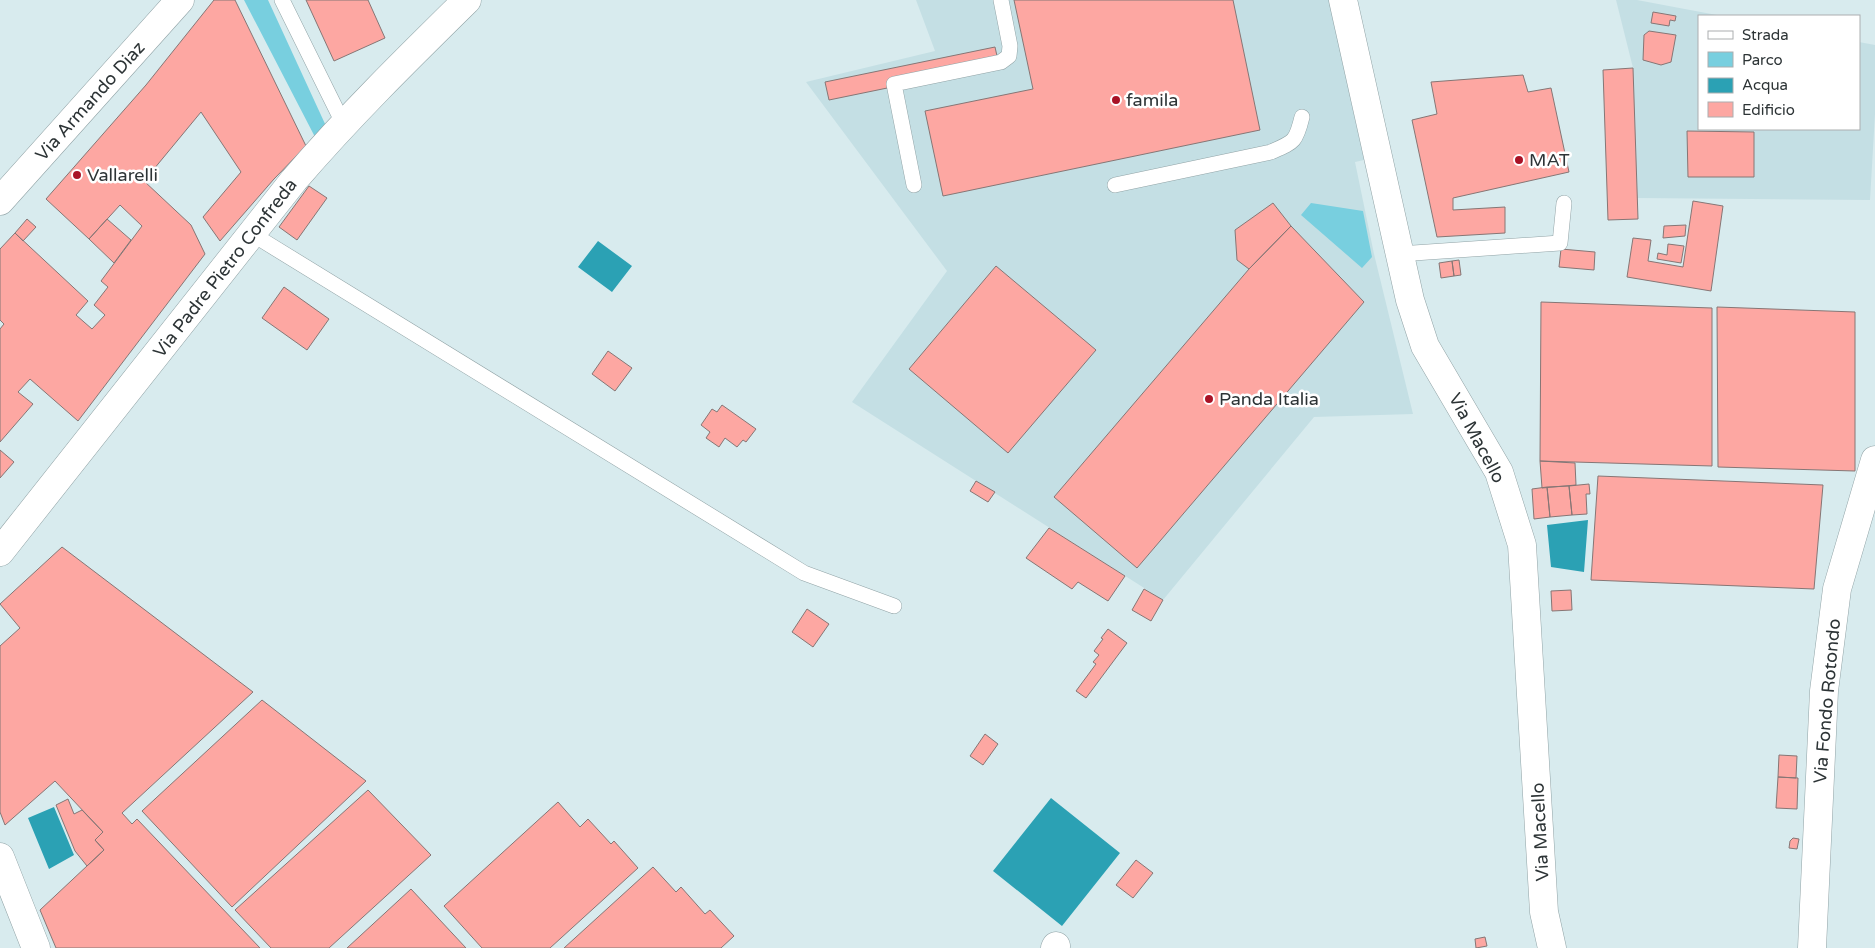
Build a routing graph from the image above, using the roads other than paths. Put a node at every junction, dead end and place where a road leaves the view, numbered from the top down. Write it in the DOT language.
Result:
graph roads {
  1 [pos="180,0"];
  2 [pos="282,0"];
  3 [pos="467,0"];
  4 [pos="1001,0"];
  5 [pos="1343,0"];
  6 [pos="1302,117"];
  7 [pos="343,123"];
  8 [pos="914,185"];
  9 [pos="1115,185"];
  10 [pos="0,201"];
  11 [pos="1564,203"];
  12 [pos="252,234"];
  13 [pos="1399,254"];
  14 [pos="1875,460"];
  15 [pos="0,552"];
  16 [pos="894,606"];
  17 [pos="0,857"];
  18 [pos="36,948"];
  19 [pos="1550,948"];
  20 [pos="1812,948"];
  1 -- 10 [label="street, Via Armando Diaz"];
  2 -- 7 [label="lane"];
  3 -- 7 [label="street, Via Padre Pietro Confreda"];
  4 -- 8 [label="lane"];
  5 -- 13 [label="street, Via Macello"];
  6 -- 9 [label="lane"];
  7 -- 12 [label="street, Via Padre Pietro Confreda"];
  11 -- 13 [label="lane"];
  12 -- 15 [label="street, Via Padre Pietro Confreda"];
  12 -- 16 [label="lane"];
  13 -- 19 [label="street, Via Macello"];
  14 -- 20 [label="street, Via Fondo Rotondo"];
  17 -- 18 [label="street"];
}
